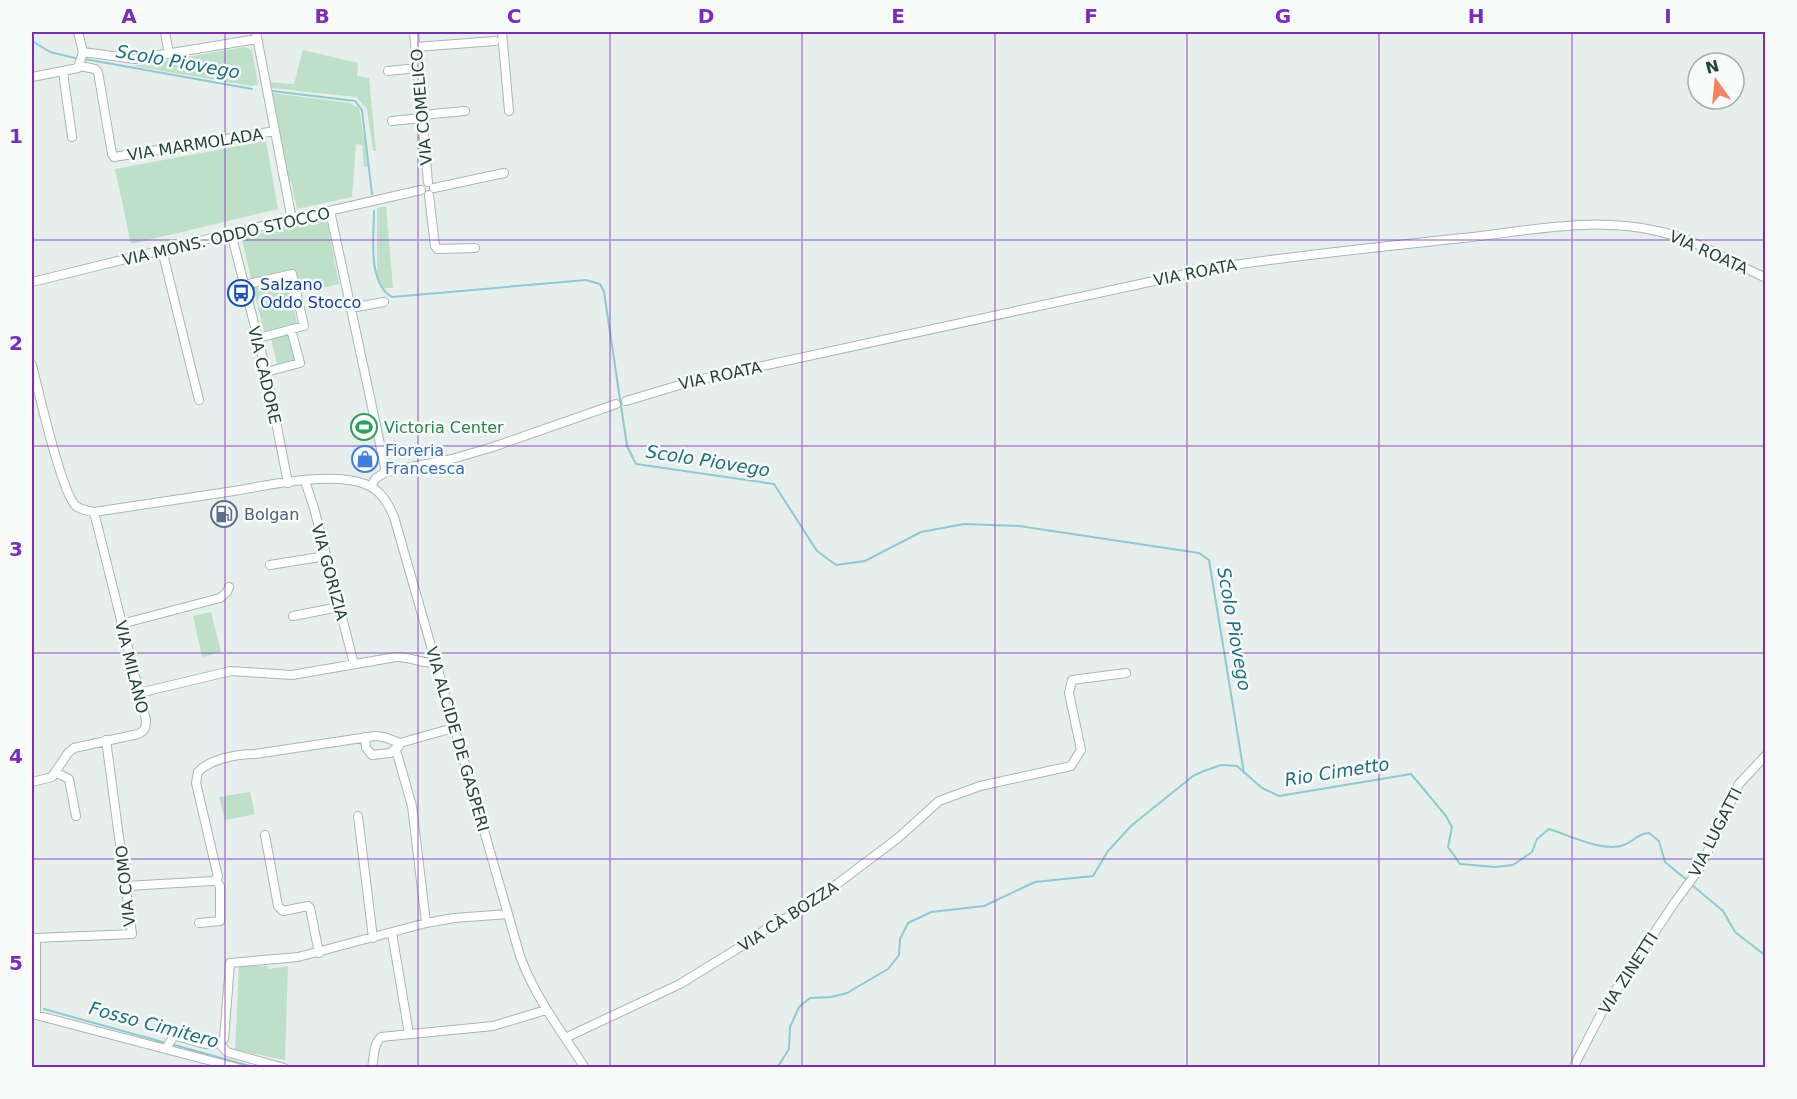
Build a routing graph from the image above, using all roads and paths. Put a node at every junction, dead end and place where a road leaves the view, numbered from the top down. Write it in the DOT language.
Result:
graph roads {
  1 [pos="78,32"];
  2 [pos="165,32"];
  3 [pos="414,32"];
  4 [pos="502,32"];
  5 [pos="256,35"];
  6 [pos="495,41"];
  7 [pos="416,47"];
  8 [pos="169,54"];
  9 [pos="81,59"];
  10 [pos="418,68"];
  11 [pos="388,71"];
  12 [pos="63,72"];
  13 [pos="32,77"];
  14 [pos="465,111"];
  15 [pos="509,111"];
  16 [pos="422,116"];
  17 [pos="392,121"];
  18 [pos="275,131"];
  19 [pos="72,137"];
  20 [pos="504,173"];
  21 [pos="428,189"];
  22 [pos="330,212"];
  23 [pos="292,220"];
  24 [pos="231,233"];
  25 [pos="476,248"];
  26 [pos="162,250"];
  27 [pos="1766,278"];
  28 [pos="32,282"];
  29 [pos="244,285"];
  30 [pos="384,302"];
  31 [pos="351,308"];
  32 [pos="291,329"];
  33 [pos="258,338"];
  34 [pos="32,365"];
  35 [pos="266,372"];
  36 [pos="199,400"];
  37 [pos="626,400"];
  38 [pos="616,404"];
  39 [pos="386,472"];
  40 [pos="305,481"];
  41 [pos="288,483"];
  42 [pos="371,486"];
  43 [pos="94,512"];
  44 [pos="326,556"];
  45 [pos="270,565"];
  46 [pos="230,587"];
  47 [pos="339,607"];
  48 [pos="293,616"];
  49 [pos="122,624"];
  50 [pos="436,662"];
  51 [pos="354,664"];
  52 [pos="1126,673"];
  53 [pos="139,693"];
  54 [pos="453,728"];
  55 [pos="365,737"];
  56 [pos="106,740"];
  57 [pos="398,746"];
  58 [pos="1766,755"];
  59 [pos="55,772"];
  60 [pos="32,782"];
  61 [pos="76,816"];
  62 [pos="358,816"];
  63 [pos="265,835"];
  64 [pos="216,880"];
  65 [pos="1690,882"];
  66 [pos="126,886"];
  67 [pos="508,914"];
  68 [pos="199,923"];
  69 [pos="426,923"];
  70 [pos="392,933"];
  71 [pos="373,938"];
  72 [pos="319,953"];
  73 [pos="546,1010"];
  74 [pos="34,1015"];
  75 [pos="409,1035"];
  76 [pos="565,1038"];
  77 [pos="219,1043"];
  78 [pos="168,1044"];
  79 [pos="238,1068"];
  80 [pos="284,1068"];
  81 [pos="372,1068"];
  82 [pos="585,1068"];
  83 [pos="1573,1068"];
  1 -- 9 [label="street"];
  2 -- 8 [label="street"];
  3 -- 7 [label="street, VIA COMELICO"];
  4 -- 15 [label="street"];
  5 -- 8 [label="street"];
  5 -- 18 [label="street"];
  6 -- 7 [label="street"];
  7 -- 10 [label="street, VIA COMELICO"];
  8 -- 9 [label="street"];
  9 -- 12 [label="street"];
  9 -- 18 [label="street, VIA MARMOLADA"];
  10 -- 11 [label="street"];
  10 -- 16 [label="street, VIA COMELICO"];
  12 -- 13 [label="street"];
  12 -- 19 [label="street"];
  14 -- 16 [label="street"];
  16 -- 17 [label="street"];
  16 -- 21 [label="street, VIA COMELICO"];
  18 -- 23 [label="street"];
  20 -- 21 [label="street, VIA COMELICO"];
  21 -- 22 [label="street, VIA MONS. ODDO STOCCO"];
  21 -- 25 [label="street, VIA COMELICO"];
  22 -- 23 [label="street, VIA MONS. ODDO STOCCO"];
  22 -- 31 [label="street"];
  23 -- 24 [label="street, VIA MONS. ODDO STOCCO"];
  24 -- 26 [label="street, VIA MONS. ODDO STOCCO"];
  24 -- 29 [label="street, VIA CADORE"];
  26 -- 28 [label="street, VIA MONS. ODDO STOCCO"];
  26 -- 36 [label="street"];
  27 -- 37 [label="street, VIA ROATA"];
  29 -- 32 [label="street"];
  29 -- 33 [label="street, VIA CADORE"];
  30 -- 31 [label="street"];
  31 -- 39 [label="street"];
  32 -- 33 [label="street"];
  32 -- 35 [label="street"];
  33 -- 35 [label="street, VIA CADORE"];
  34 -- 43 [label="street"];
  35 -- 41 [label="street, VIA CADORE"];
  38 -- 39 [label="street"];
  39 -- 42 [label="street"];
  40 -- 41 [label="street"];
  40 -- 42 [label="street"];
  40 -- 44 [label="street, VIA GORIZIA"];
  41 -- 43 [label="street"];
  42 -- 50 [label="street, VIA ALCIDE DE GASPERI"];
  43 -- 49 [label="street, VIA MILANO"];
  44 -- 45 [label="street"];
  44 -- 47 [label="street, VIA GORIZIA"];
  46 -- 49 [label="street"];
  47 -- 48 [label="street"];
  47 -- 51 [label="street, VIA GORIZIA"];
  49 -- 53 [label="street, VIA MILANO"];
  50 -- 51 [label="street"];
  50 -- 54 [label="street, VIA ALCIDE DE GASPERI"];
  51 -- 53 [label="street"];
  52 -- 76 [label="street, VIA CÀ BOZZA"];
  53 -- 56 [label="street, VIA MILANO"];
  54 -- 57 [label="street"];
  54 -- 67 [label="street, VIA ALCIDE DE GASPERI"];
  55 -- 57 [label="street"];
  55 -- 57 [label="street"];
  55 -- 64 [label="street"];
  56 -- 59 [label="street, VIA MILANO"];
  56 -- 66 [label="street, VIA COMO"];
  57 -- 69 [label="street"];
  58 -- 65 [label="street, VIA LUGATTI"];
  59 -- 60 [label="street, VIA MILANO"];
  59 -- 61 [label="street"];
  62 -- 71 [label="street"];
  63 -- 72 [label="street"];
  64 -- 66 [label="street"];
  64 -- 68 [label="street"];
  65 -- 83 [label="street, VIA ZINETTI"];
  66 -- 74 [label="street, VIA COMO"];
  67 -- 69 [label="street"];
  67 -- 73 [label="street, VIA ALCIDE DE GASPERI"];
  69 -- 70 [label="street"];
  70 -- 71 [label="street"];
  70 -- 75 [label="street"];
  71 -- 72 [label="street"];
  72 -- 77 [label="street"];
  73 -- 75 [label="street"];
  73 -- 76 [label="street, VIA ALCIDE DE GASPERI"];
  74 -- 78 [label="street"];
  75 -- 81 [label="street"];
  76 -- 82 [label="street, VIA ALCIDE DE GASPERI"];
  77 -- 78 [label="street"];
  77 -- 80 [label="street"];
  78 -- 79 [label="street"];
}
